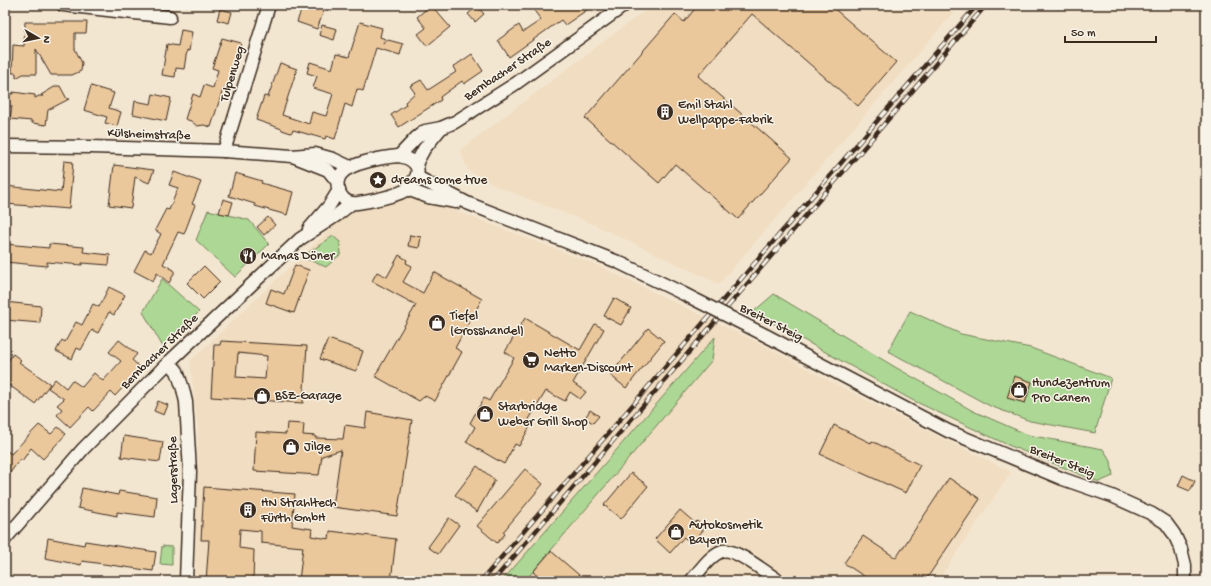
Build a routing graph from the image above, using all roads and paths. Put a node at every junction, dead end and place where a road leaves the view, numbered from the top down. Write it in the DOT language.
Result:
graph roads {
  1 [pos="63,5"];
  2 [pos="269,5"];
  3 [pos="624,5"];
  4 [pos="170,17"];
  5 [pos="441,128"];
  6 [pos="5,146"];
  7 [pos="224,151"];
  8 [pos="292,156"];
  9 [pos="399,156"];
  10 [pos="416,164"];
  11 [pos="350,167"];
  12 [pos="417,177"];
  13 [pos="338,186"];
  14 [pos="407,189"];
  15 [pos="352,203"];
  16 [pos="467,204"];
  17 [pos="300,239"];
  18 [pos="169,362"];
  19 [pos="5,539"];
  20 [pos="186,581"];
  21 [pos="691,581"];
  22 [pos="779,581"];
  23 [pos="1184,581"];
  1 -- 4 [label="street"];
  2 -- 7 [label="street, Tulpenweg"];
  3 -- 5 [label="street, Bernbacher Straße"];
  5 -- 9 [label="street"];
  5 -- 10 [label="street, Bernbacher Straße"];
  6 -- 7 [label="street, Külsheimstraße"];
  7 -- 8 [label="street, Külsheimstraße"];
  8 -- 11 [label="street, Külsheimstraße"];
  8 -- 13 [label="street, Külsheimstraße"];
  9 -- 10 [label="street"];
  9 -- 11 [label="street"];
  10 -- 12 [label="street"];
  11 -- 13 [label="street"];
  12 -- 14 [label="street"];
  12 -- 16 [label="street, Breiter Steig"];
  13 -- 15 [label="street, Külsheimstraße"];
  13 -- 17 [label="street"];
  14 -- 15 [label="street"];
  14 -- 16 [label="street"];
  15 -- 17 [label="street, Bernbacher Straße"];
  16 -- 23 [label="street, Breiter Steig, bridge"];
  17 -- 18 [label="street, Bernbacher Straße"];
  18 -- 19 [label="street, Bernbacher Straße"];
  18 -- 20 [label="street, Lagerstraße"];
  21 -- 22 [label="street"];
}
